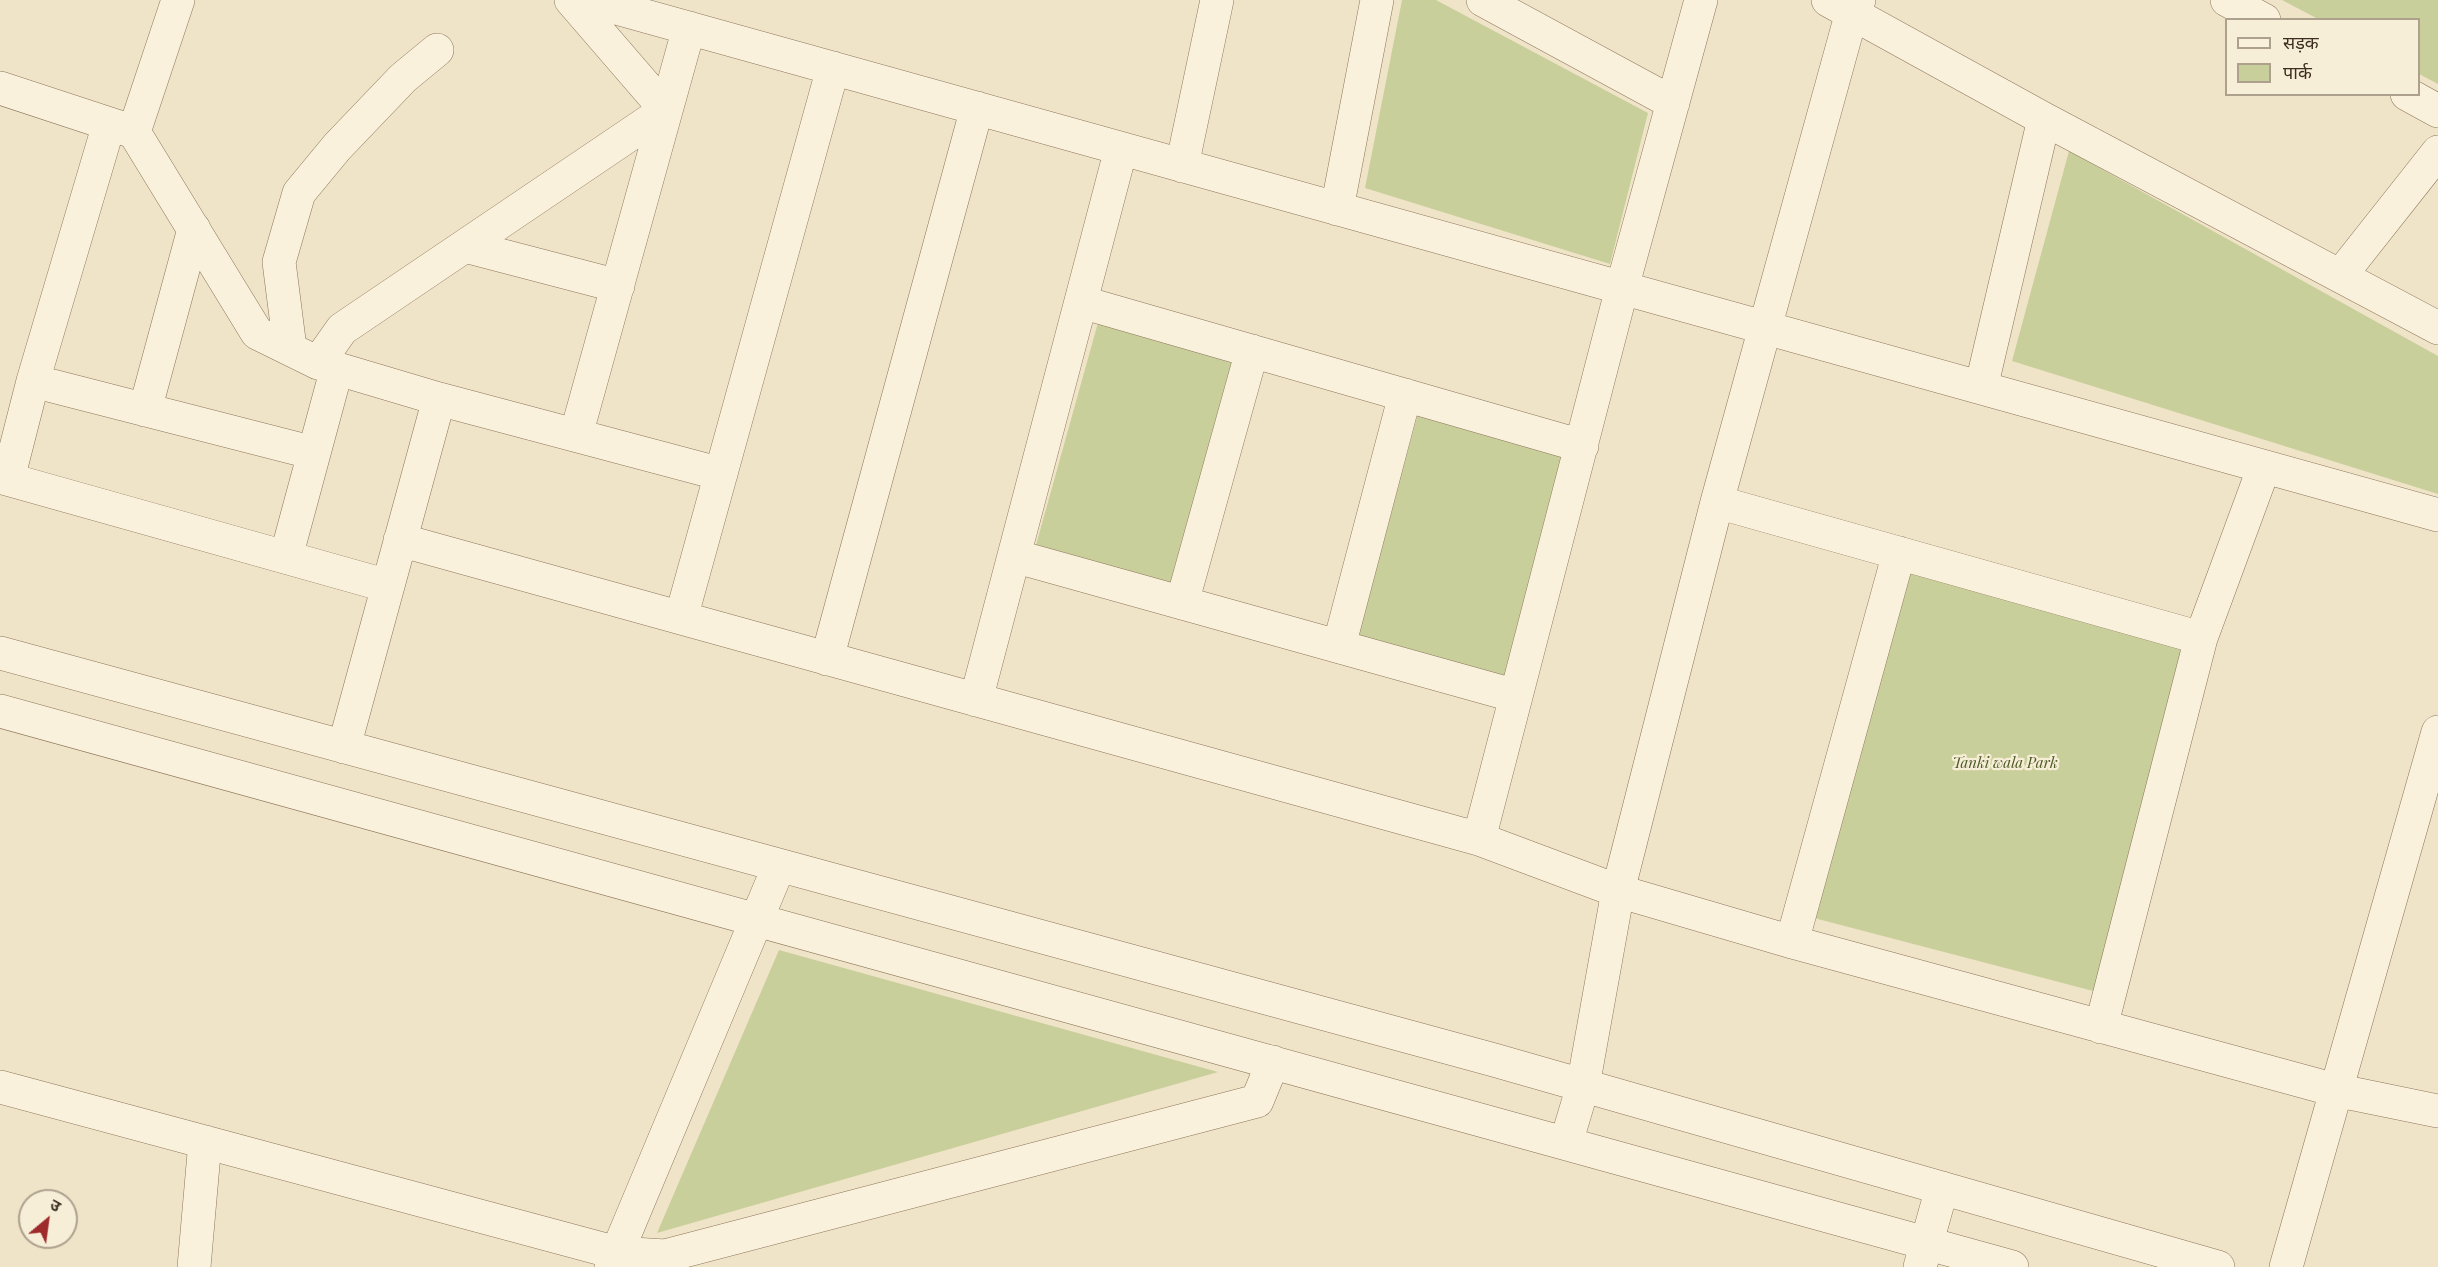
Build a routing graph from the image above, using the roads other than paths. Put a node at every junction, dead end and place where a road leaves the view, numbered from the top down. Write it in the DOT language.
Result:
graph roads {
  1 [pos="177,0"];
  2 [pos="570,0"];
  3 [pos="588,0"];
  4 [pos="1217,0"];
  5 [pos="1377,0"];
  6 [pos="1483,0"];
  7 [pos="1701,0"];
  8 [pos="2227,0"];
  9 [pos="1846,4"];
  10 [pos="2260,18"];
  11 [pos="689,28"];
  12 [pos="437,50"];
  13 [pos="833,68"];
  14 [pos="0,88"];
  15 [pos="2411,96"];
  16 [pos="1673,103"];
  17 [pos="976,108"];
  18 [pos="666,110"];
  19 [pos="2438,111"];
  20 [pos="2044,119"];
  21 [pos="122,128"];
  22 [pos="1121,149"];
  23 [pos="2438,152"];
  24 [pos="1182,166"];
  25 [pos="1337,209"];
  26 [pos="194,229"];
  27 [pos="465,246"];
  28 [pos="2340,276"];
  29 [pos="618,286"];
  30 [pos="1622,288"];
  31 [pos="1081,302"];
  32 [pos="1767,327"];
  33 [pos="2438,328"];
  34 [pos="1252,351"];
  35 [pos="315,360"];
  36 [pos="33,381"];
  37 [pos="1981,388"];
  38 [pos="1406,395"];
  39 [pos="439,399"];
  40 [pos="145,410"];
  41 [pos="576,435"];
  42 [pos="1581,446"];
  43 [pos="314,453"];
  44 [pos="2264,467"];
  45 [pos="721,474"];
  46 [pos="4,478"];
  47 [pos="1717,502"];
  48 [pos="2438,515"];
  49 [pos="400,540"];
  50 [pos="1899,553"];
  51 [pos="1014,556"];
  52 [pos="286,558"];
  53 [pos="388,586"];
  54 [pos="1182,603"];
  55 [pos="681,618"];
  56 [pos="2201,638"];
  57 [pos="1339,646"];
  58 [pos="1,655"];
  59 [pos="827,658"];
  60 [pos="1516,696"];
  61 [pos="976,700"];
  62 [pos="0,711"];
  63 [pos="2438,732"];
  64 [pos="344,747"];
  65 [pos="1479,839"];
  66 [pos="779,866"];
  67 [pos="1618,891"];
  68 [pos="756,920"];
  69 [pos="1792,942"];
  70 [pos="2101,1027"];
  71 [pos="1273,1062"];
  72 [pos="1583,1086"];
  73 [pos="0,1087"];
  74 [pos="2335,1090"];
  75 [pos="2438,1111"];
  76 [pos="205,1142"];
  77 [pos="1566,1143"];
  78 [pos="1941,1188"];
  79 [pos="1923,1255"];
  80 [pos="614,1260"];
  81 [pos="194,1267"];
  82 [pos="2012,1267"];
  83 [pos="2218,1267"];
  84 [pos="2286,1267"];
  1 -- 21 [label="street"];
  2 -- 18 [label="street"];
  3 -- 11 [label="street"];
  4 -- 24 [label="street"];
  5 -- 25 [label="street"];
  6 -- 16 [label="street"];
  7 -- 16 [label="street"];
  8 -- 10 [label="street"];
  9 -- 20 [label="street"];
  9 -- 32 [label="street"];
  11 -- 13 [label="street"];
  11 -- 18 [label="street"];
  12 -- 35 [label="street"];
  13 -- 17 [label="street"];
  13 -- 45 [label="street"];
  14 -- 21 [label="street"];
  15 -- 19 [label="street"];
  16 -- 30 [label="street"];
  17 -- 22 [label="street"];
  17 -- 59 [label="street"];
  18 -- 27 [label="street"];
  18 -- 29 [label="street"];
  20 -- 28 [label="street"];
  20 -- 37 [label="street"];
  21 -- 26 [label="street"];
  21 -- 36 [label="street"];
  22 -- 24 [label="street"];
  22 -- 31 [label="street"];
  23 -- 28 [label="street"];
  24 -- 25 [label="street"];
  25 -- 30 [label="street"];
  26 -- 35 [label="street"];
  26 -- 40 [label="street"];
  27 -- 29 [label="street"];
  27 -- 35 [label="street"];
  28 -- 33 [label="street"];
  29 -- 41 [label="street"];
  30 -- 32 [label="street"];
  30 -- 42 [label="street"];
  31 -- 34 [label="street"];
  31 -- 51 [label="street"];
  32 -- 37 [label="street"];
  32 -- 47 [label="street"];
  34 -- 38 [label="street"];
  34 -- 54 [label="street"];
  35 -- 39 [label="street"];
  35 -- 43 [label="street"];
  36 -- 40 [label="street"];
  36 -- 46 [label="street"];
  37 -- 44 [label="street"];
  38 -- 42 [label="street"];
  38 -- 57 [label="street"];
  39 -- 41 [label="street"];
  39 -- 49 [label="street"];
  40 -- 43 [label="street"];
  41 -- 45 [label="street"];
  42 -- 60 [label="street"];
  43 -- 52 [label="street"];
  44 -- 48 [label="street"];
  44 -- 56 [label="street"];
  45 -- 55 [label="street"];
  46 -- 52 [label="street"];
  47 -- 50 [label="street"];
  47 -- 67 [label="street"];
  49 -- 53 [label="street"];
  49 -- 55 [label="street"];
  50 -- 56 [label="street"];
  50 -- 69 [label="street"];
  51 -- 54 [label="street"];
  51 -- 61 [label="street"];
  52 -- 53 [label="street"];
  53 -- 64 [label="street"];
  54 -- 57 [label="street"];
  55 -- 59 [label="street"];
  56 -- 70 [label="street"];
  57 -- 60 [label="street"];
  58 -- 64 [label="street"];
  59 -- 61 [label="street"];
  60 -- 65 [label="street"];
  61 -- 65 [label="street"];
  62 -- 68 [label="street"];
  63 -- 74 [label="street"];
  64 -- 66 [label="street"];
  65 -- 67 [label="street"];
  66 -- 68 [label="street"];
  66 -- 72 [label="street"];
  67 -- 69 [label="street"];
  67 -- 72 [label="street"];
  68 -- 71 [label="street"];
  68 -- 80 [label="street"];
  69 -- 70 [label="street"];
  70 -- 74 [label="street"];
  71 -- 77 [label="street"];
  71 -- 80 [label="street"];
  72 -- 77 [label="street"];
  72 -- 78 [label="street"];
  73 -- 76 [label="street"];
  74 -- 75 [label="street"];
  74 -- 84 [label="street"];
  76 -- 80 [label="street"];
  76 -- 81 [label="street"];
  77 -- 79 [label="street"];
  78 -- 79 [label="street"];
  78 -- 83 [label="street"];
  79 -- 82 [label="street"];
}
